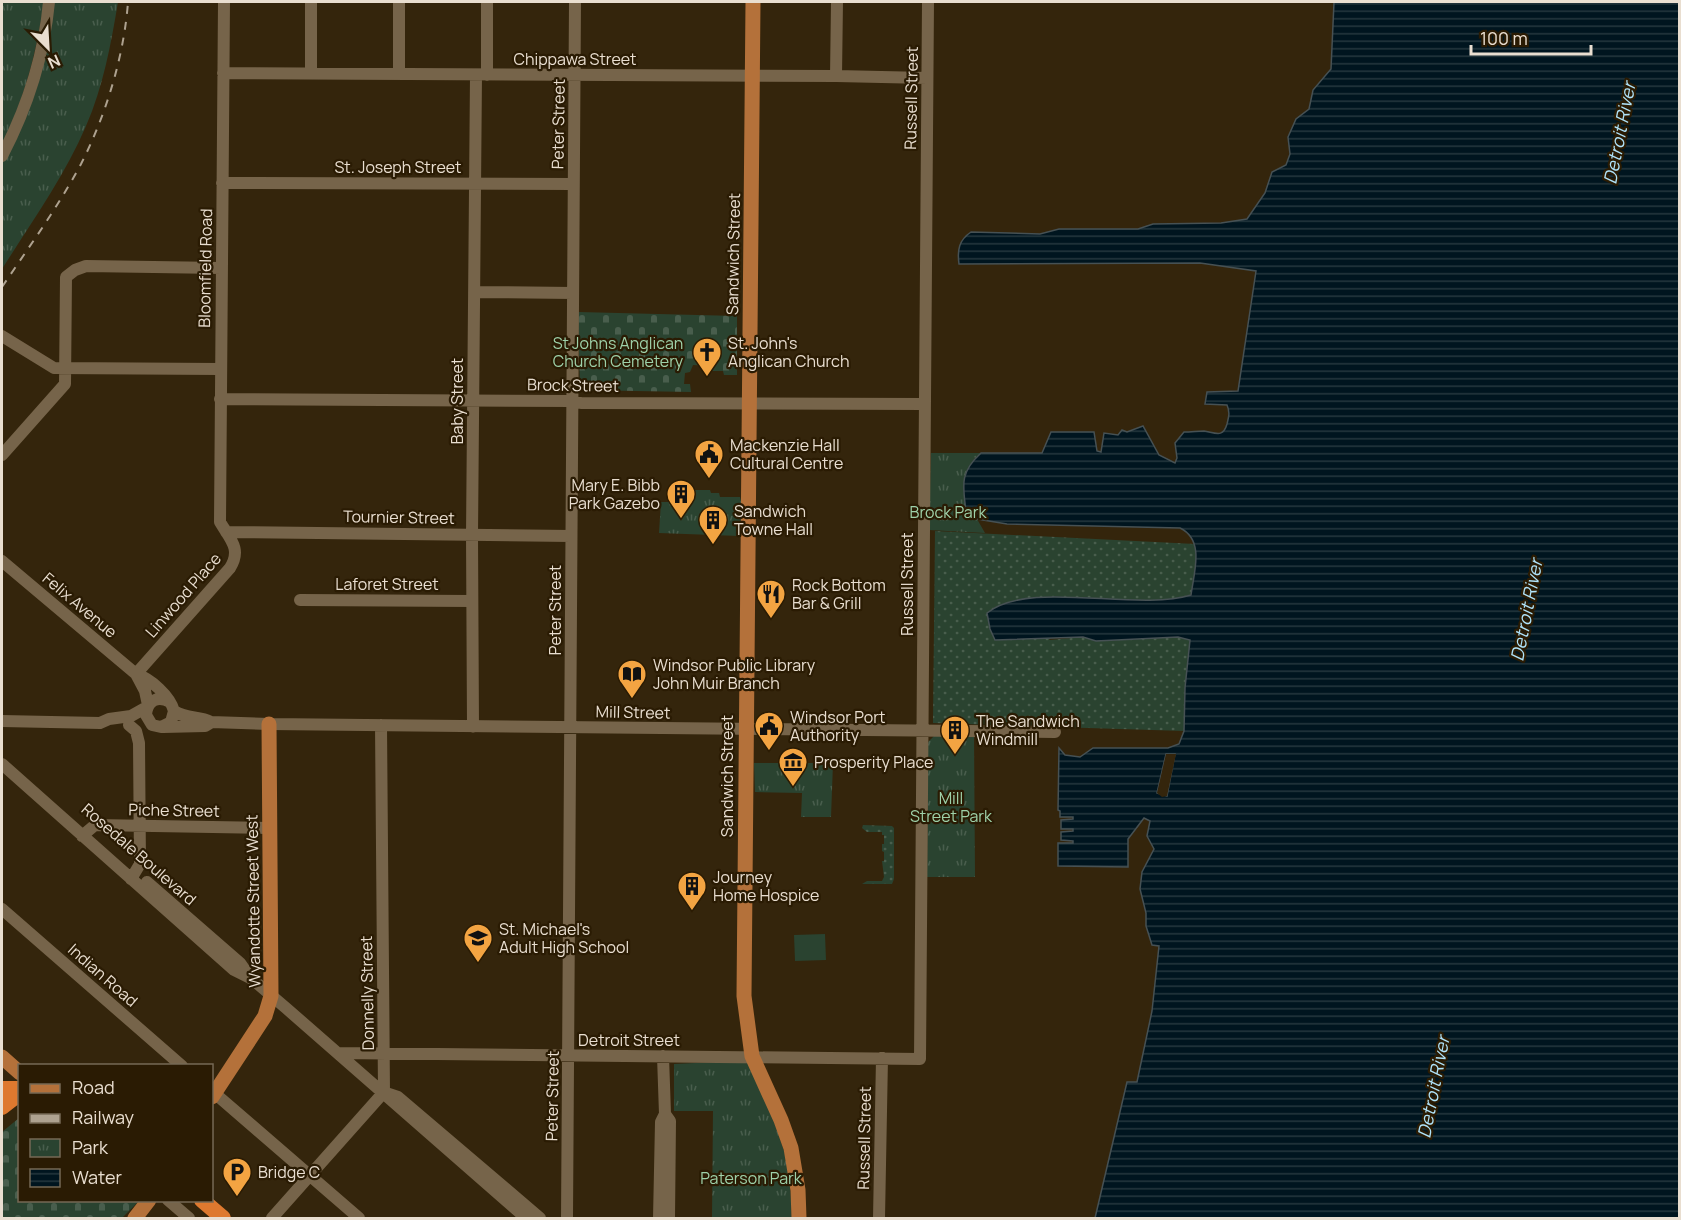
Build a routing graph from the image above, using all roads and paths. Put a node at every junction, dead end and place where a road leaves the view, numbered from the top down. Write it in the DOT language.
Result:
graph roads {
  1 [pos="49,2"];
  2 [pos="224,2"];
  3 [pos="312,2"];
  4 [pos="399,2"];
  5 [pos="487,2"];
  6 [pos="575,2"];
  7 [pos="753,2"];
  8 [pos="837,2"];
  9 [pos="928,2"];
  10 [pos="223,73"];
  11 [pos="311,74"];
  12 [pos="399,74"];
  13 [pos="481,75"];
  14 [pos="575,75"];
  15 [pos="836,76"];
  16 [pos="753,77"];
  17 [pos="927,78"];
  18 [pos="2,156"];
  19 [pos="222,183"];
  20 [pos="475,184"];
  21 [pos="573,184"];
  22 [pos="221,268"];
  23 [pos="474,292"];
  24 [pos="573,293"];
  25 [pos="2,336"];
  26 [pos="65,368"];
  27 [pos="220,369"];
  28 [pos="220,399"];
  29 [pos="473,400"];
  30 [pos="572,401"];
  31 [pos="750,402"];
  32 [pos="924,404"];
  33 [pos="2,455"];
  34 [pos="226,532"];
  35 [pos="472,535"];
  36 [pos="571,536"];
  37 [pos="3,566"];
  38 [pos="300,600"];
  39 [pos="472,602"];
  40 [pos="136,674"];
  41 [pos="148,706"];
  42 [pos="172,706"];
  43 [pos="2,722"];
  44 [pos="211,722"];
  45 [pos="100,723"];
  46 [pos="269,724"];
  47 [pos="129,725"];
  48 [pos="381,725"];
  49 [pos="159,727"];
  50 [pos="473,727"];
  51 [pos="570,728"];
  52 [pos="746,730"];
  53 [pos="922,730"];
  54 [pos="1055,732"];
  55 [pos="139,743"];
  56 [pos="2,756"];
  57 [pos="2,764"];
  58 [pos="139,826"];
  59 [pos="270,828"];
  60 [pos="85,833"];
  61 [pos="133,875"];
  62 [pos="2,909"];
  63 [pos="272,996"];
  64 [pos="338,1053"];
  65 [pos="385,1054"];
  66 [pos="663,1056"];
  67 [pos="752,1056"];
  68 [pos="2,1057"];
  69 [pos="569,1057"];
  70 [pos="882,1058"];
  71 [pos="920,1059"];
  72 [pos="181,1064"];
  73 [pos="18,1071"];
  74 [pos="2,1089"];
  75 [pos="18,1091"];
  76 [pos="384,1092"];
  77 [pos="18,1093"];
  78 [pos="213,1093"];
  79 [pos="213,1095"];
  80 [pos="2,1107"];
  81 [pos="664,1114"];
  82 [pos="310,1176"];
  83 [pos="147,1202"];
  84 [pos="170,1202"];
  85 [pos="204,1202"];
  86 [pos="135,1218"];
  87 [pos="189,1218"];
  88 [pos="223,1218"];
  89 [pos="272,1218"];
  90 [pos="359,1218"];
  91 [pos="526,1218"];
  92 [pos="540,1218"];
  93 [pos="567,1218"];
  94 [pos="658,1218"];
  95 [pos="669,1218"];
  96 [pos="799,1218"];
  97 [pos="879,1218"];
  1 -- 18 [label="street"];
  2 -- 10 [label="street, Bloomfield Road"];
  3 -- 11 [label="street"];
  4 -- 12 [label="street"];
  5 -- 13 [label="street, Baby Street"];
  6 -- 14 [label="street, Peter Street"];
  7 -- 16 [label="main road, Sandwich Street"];
  8 -- 15 [label="street"];
  9 -- 17 [label="street, Russell Street"];
  10 -- 11 [label="street, Chippawa Street"];
  10 -- 19 [label="street, Bloomfield Road"];
  11 -- 12 [label="street, Chippawa Street"];
  12 -- 13 [label="street, Chippawa Street"];
  13 -- 14 [label="street, Chippawa Street"];
  13 -- 20 [label="street, Baby Street"];
  14 -- 16 [label="street, Chippawa Street"];
  14 -- 21 [label="street, Peter Street"];
  15 -- 16 [label="street, Chippawa Street"];
  15 -- 17 [label="street, Chippawa Street"];
  16 -- 31 [label="main road, Sandwich Street"];
  17 -- 32 [label="street, Russell Street"];
  19 -- 20 [label="street, St. Joseph Street"];
  19 -- 22 [label="street, Bloomfield Road"];
  20 -- 21 [label="street, St. Joseph Street"];
  20 -- 23 [label="street, Baby Street"];
  21 -- 24 [label="street, Peter Street"];
  22 -- 26 [label="street"];
  22 -- 27 [label="street, Bloomfield Road"];
  23 -- 24 [label="street"];
  23 -- 29 [label="street, Baby Street"];
  24 -- 30 [label="street, Peter Street"];
  25 -- 26 [label="street"];
  26 -- 27 [label="street"];
  26 -- 33 [label="street"];
  27 -- 28 [label="street, Bloomfield Road"];
  28 -- 29 [label="street, Brock Street"];
  28 -- 34 [label="street, Bloomfield Road"];
  29 -- 30 [label="street, Brock Street"];
  29 -- 35 [label="street, Baby Street"];
  30 -- 31 [label="street, Brock Street"];
  30 -- 36 [label="street, Peter Street"];
  31 -- 32 [label="street, Brock Street"];
  31 -- 52 [label="main road, Sandwich Street"];
  32 -- 53 [label="street, Russell Street"];
  34 -- 35 [label="street, Tournier Street"];
  34 -- 40 [label="street, Linwood Place"];
  35 -- 36 [label="street, Tournier Street"];
  35 -- 39 [label="street, Baby Street"];
  36 -- 51 [label="street, Peter Street"];
  37 -- 40 [label="street, Felix Avenue"];
  38 -- 39 [label="street, Laforet Street"];
  39 -- 50 [label="street, Baby Street"];
  40 -- 41 [label="street, Felix Avenue"];
  40 -- 42 [label="street, Felix Avenue"];
  41 -- 42 [label="street"];
  41 -- 45 [label="street, Mill Street"];
  41 -- 49 [label="street"];
  42 -- 44 [label="street, Mill Street"];
  42 -- 49 [label="street"];
  43 -- 45 [label="street, Mill Street"];
  44 -- 46 [label="street, Mill Street"];
  44 -- 49 [label="street, Mill Street"];
  45 -- 47 [label="street, Mill Street"];
  46 -- 48 [label="street, Mill Street"];
  46 -- 59 [label="main road, Wyandotte Street West"];
  47 -- 49 [label="street, Mill Street"];
  47 -- 55 [label="street"];
  48 -- 50 [label="street, Mill Street"];
  48 -- 65 [label="street, Donnelly Street"];
  49 -- 55 [label="street"];
  50 -- 51 [label="street, Mill Street"];
  51 -- 52 [label="street, Mill Street"];
  51 -- 69 [label="street, Peter Street"];
  52 -- 53 [label="street, Mill Street"];
  52 -- 67 [label="main road, Sandwich Street"];
  53 -- 54 [label="street, Mill Street"];
  53 -- 71 [label="street, Russell Street"];
  55 -- 58 [label="street"];
  56 -- 60 [label="street, Rosedale Boulevard"];
  57 -- 60 [label="street, Rosedale Boulevard"];
  58 -- 59 [label="street, Piche Street"];
  58 -- 60 [label="street, Piche Street"];
  58 -- 61 [label="street"];
  59 -- 63 [label="main road, Wyandotte Street West"];
  60 -- 61 [label="street, Rosedale Boulevard"];
  61 -- 63 [label="street, Rosedale Boulevard"];
  62 -- 72 [label="street, Indian Road"];
  63 -- 64 [label="street, Rosedale Boulevard"];
  63 -- 78 [label="main road, Wyandotte Street West"];
  64 -- 65 [label="street, Detroit Street"];
  64 -- 76 [label="street, Rosedale Boulevard"];
  65 -- 69 [label="street, Detroit Street"];
  65 -- 76 [label="street, Donnelly Street"];
  66 -- 67 [label="street, Detroit Street"];
  66 -- 69 [label="street, Detroit Street"];
  66 -- 81 [label="street"];
  67 -- 70 [label="street, Detroit Street"];
  67 -- 96 [label="main road, Sandwich Street"];
  68 -- 73 [label="main road"];
  69 -- 93 [label="street, Peter Street"];
  70 -- 71 [label="street, Detroit Street"];
  70 -- 97 [label="street, Russell Street"];
  74 -- 75 [label="highway"];
  76 -- 82 [label="street"];
  76 -- 91 [label="street, Rosedale Boulevard"];
  76 -- 92 [label="street, Rosedale Boulevard"];
  77 -- 80 [label="highway"];
  79 -- 82 [label="street"];
  81 -- 94 [label="street"];
  81 -- 95 [label="street"];
  82 -- 89 [label="street"];
  82 -- 90 [label="street"];
  83 -- 86 [label="main road"];
  84 -- 87 [label="street"];
  85 -- 88 [label="highway"];
}
